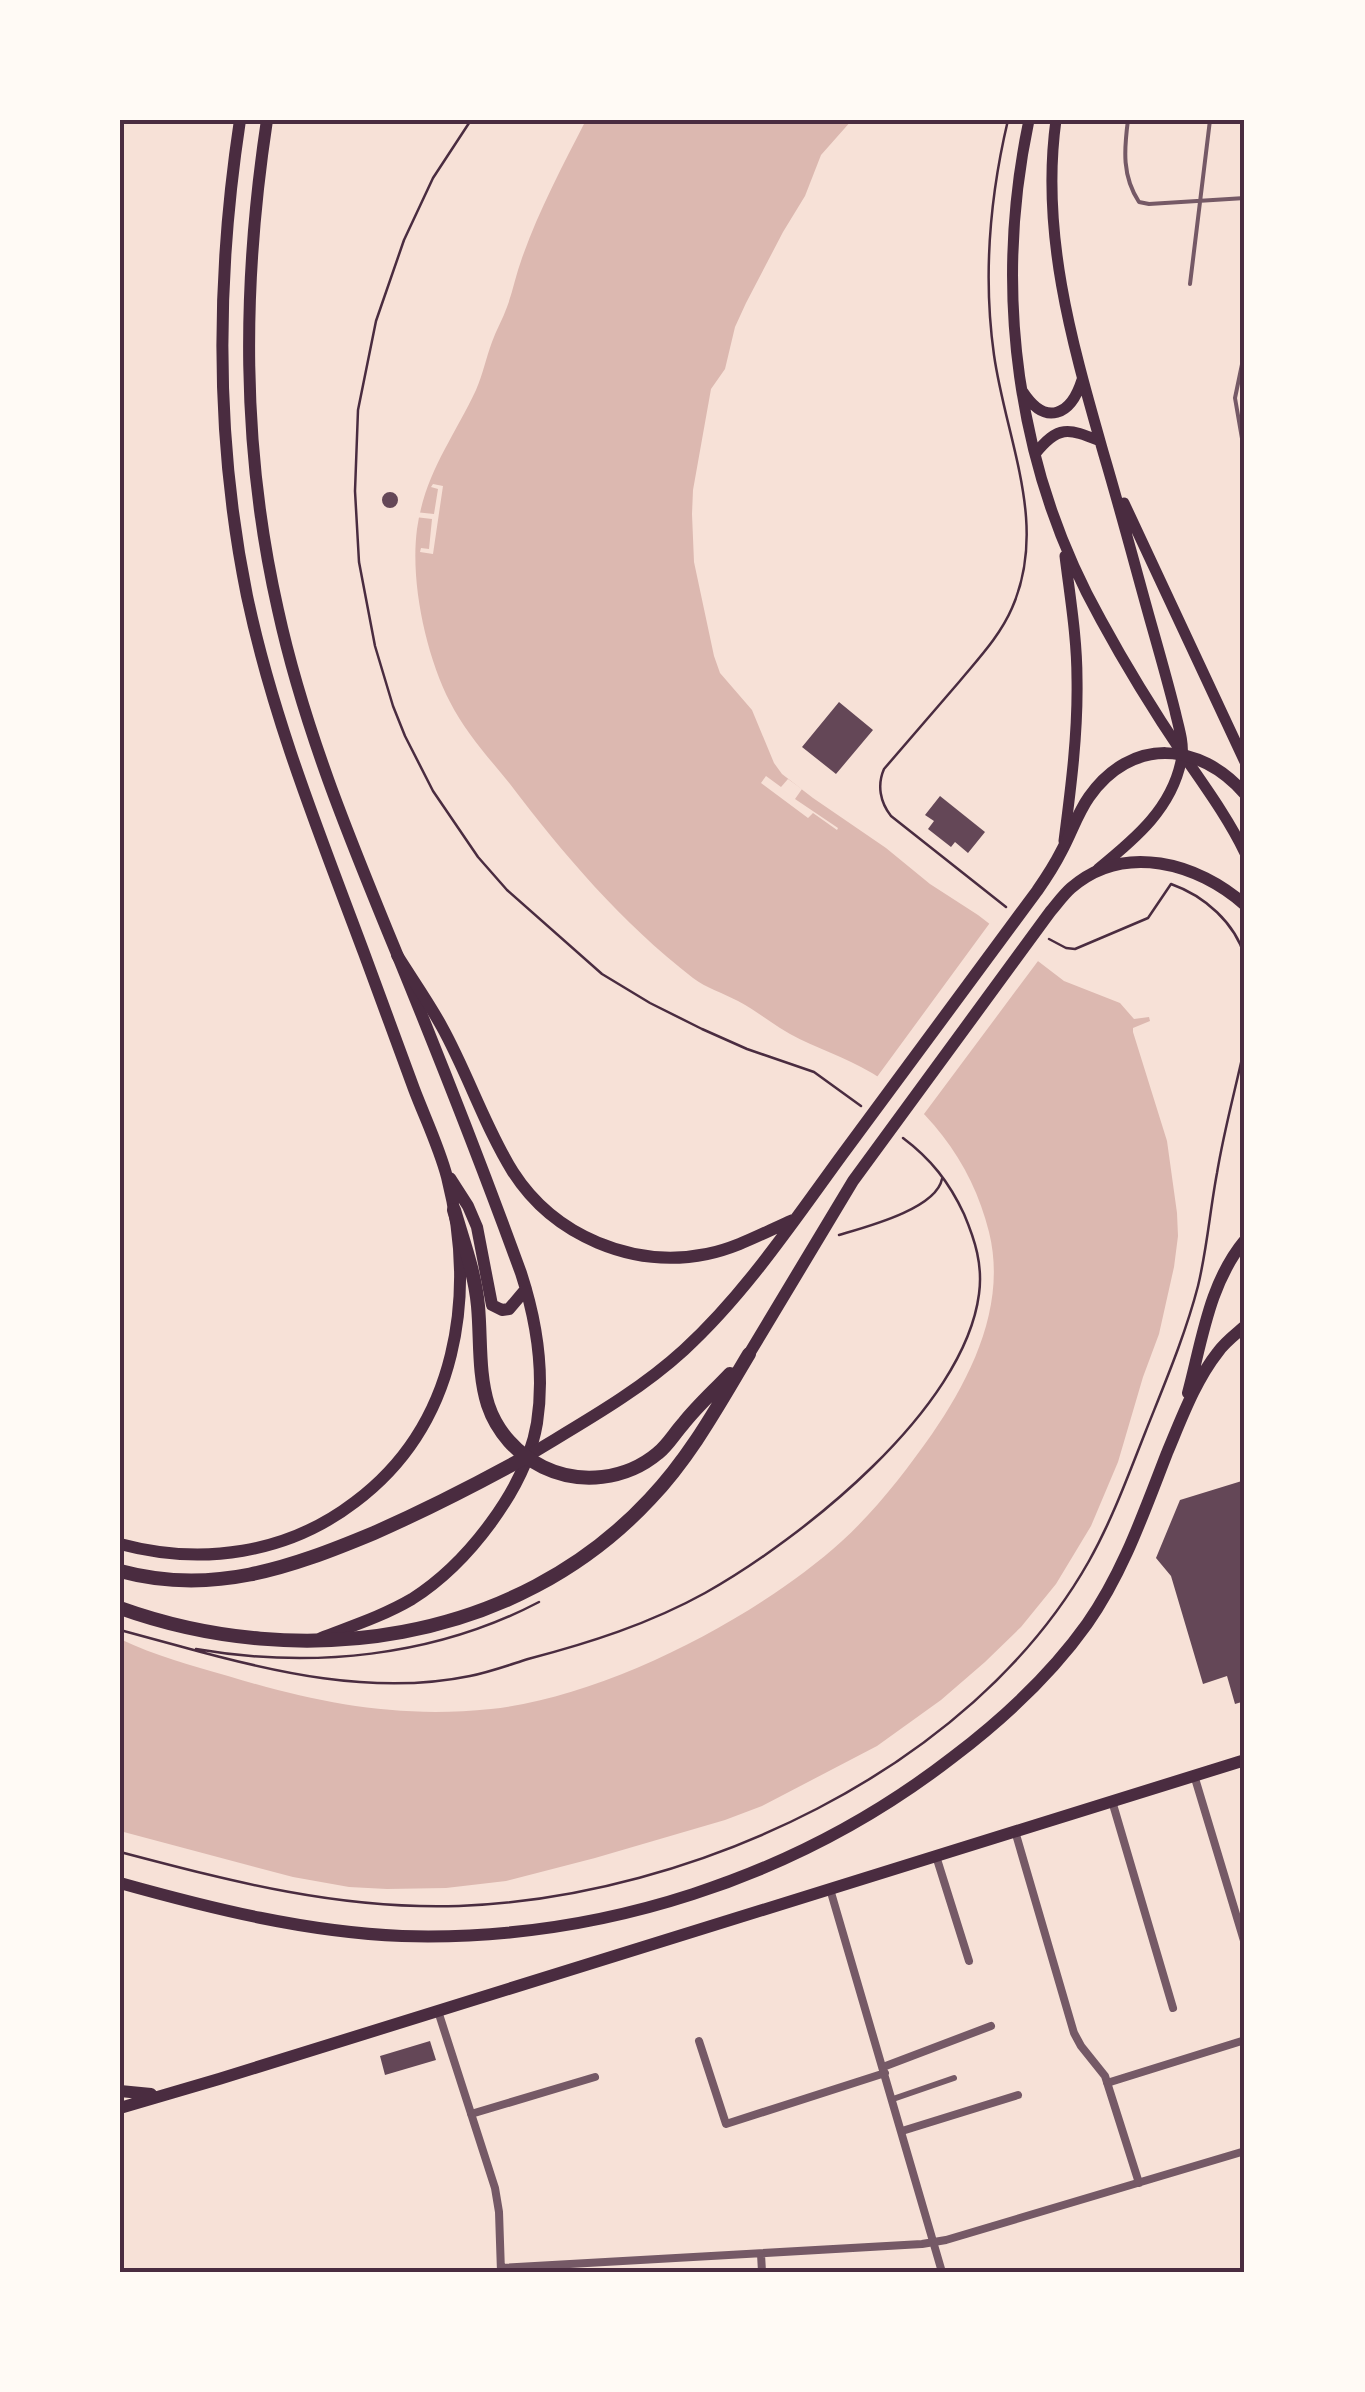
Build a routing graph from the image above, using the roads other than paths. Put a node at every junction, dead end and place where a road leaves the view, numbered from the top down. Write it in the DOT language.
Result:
graph roads {
  1 [pos="240,120"];
  2 [pos="266,120"];
  3 [pos="1029,120"];
  4 [pos="1056,120"];
  5 [pos="1128,120"];
  6 [pos="1210,120"];
  7 [pos="1245,198"];
  8 [pos="1200,200"];
  9 [pos="1190,284"];
  10 [pos="1245,350"];
  11 [pos="1083,378"];
  12 [pos="1020,389"];
  13 [pos="1100,441"];
  14 [pos="1034,454"];
  15 [pos="1245,456"];
  16 [pos="1110,474"];
  17 [pos="1063,542"];
  18 [pos="1182,754"];
  19 [pos="1245,762"];
  20 [pos="1245,794"];
  21 [pos="1062,850"];
  22 [pos="1245,853"];
  23 [pos="1091,875"];
  24 [pos="1245,905"];
  25 [pos="397,956"];
  26 [pos="444,1167"];
  27 [pos="454,1210"];
  28 [pos="795,1219"];
  29 [pos="1245,1240"];
  30 [pos="526,1289"];
  31 [pos="1245,1314"];
  32 [pos="1245,1326"];
  33 [pos="1217,1352"];
  34 [pos="750,1354"];
  35 [pos="1181,1420"];
  36 [pos="526,1457"];
  37 [pos="120,1544"];
  38 [pos="120,1571"];
  39 [pos="120,1608"];
  40 [pos="310,1642"];
  41 [pos="1245,1760"];
  42 [pos="1194,1775"];
  43 [pos="1112,1801"];
  44 [pos="1015,1831"];
  45 [pos="936,1856"];
  46 [pos="120,1884"];
  47 [pos="830,1889"];
  48 [pos="1245,1944"];
  49 [pos="969,1960"];
  50 [pos="1173,2008"];
  51 [pos="438,2011"];
  52 [pos="991,2026"];
  53 [pos="1245,2040"];
  54 [pos="700,2042"];
  55 [pos="884,2070"];
  56 [pos="594,2078"];
  57 [pos="954,2078"];
  58 [pos="1107,2083"];
  59 [pos="120,2091"];
  60 [pos="168,2093"];
  61 [pos="1018,2096"];
  62 [pos="893,2099"];
  63 [pos="120,2108"];
  64 [pos="471,2114"];
  65 [pos="902,2130"];
  66 [pos="1245,2151"];
  67 [pos="1138,2183"];
  68 [pos="933,2242"];
  69 [pos="761,2254"];
  70 [pos="659,2260"];
  71 [pos="501,2270"];
  72 [pos="660,2272"];
  73 [pos="762,2272"];
  74 [pos="942,2272"];
  1 -- 26 [label="main road"];
  2 -- 25 [label="main road"];
  3 -- 12 [label="main road"];
  4 -- 11 [label="main road"];
  5 -- 8 [label="lane"];
  6 -- 8 [label="lane"];
  7 -- 8 [label="lane"];
  8 -- 9 [label="lane"];
  10 -- 15 [label="lane"];
  11 -- 12 [label="main road"];
  11 -- 13 [label="main road"];
  12 -- 14 [label="main road"];
  13 -- 14 [label="main road"];
  13 -- 16 [label="main road"];
  14 -- 17 [label="main road"];
  16 -- 18 [label="main road"];
  16 -- 19 [label="main road"];
  17 -- 18 [label="main road"];
  17 -- 21 [label="main road"];
  18 -- 20 [label="main road"];
  18 -- 21 [label="main road"];
  18 -- 22 [label="main road"];
  18 -- 23 [label="main road"];
  21 -- 28 [label="main road"];
  23 -- 24 [label="main road"];
  23 -- 34 [label="main road"];
  25 -- 28 [label="main road"];
  25 -- 30 [label="main road"];
  26 -- 27 [label="main road"];
  26 -- 30 [label="main road"];
  27 -- 36 [label="highway"];
  27 -- 37 [label="main road"];
  28 -- 36 [label="main road"];
  29 -- 35 [label="main road"];
  30 -- 36 [label="main road"];
  31 -- 33 [label="main road"];
  32 -- 33 [label="main road"];
  33 -- 35 [label="main road"];
  34 -- 36 [label="highway"];
  34 -- 40 [label="highway"];
  35 -- 46 [label="main road"];
  36 -- 38 [label="highway"];
  36 -- 40 [label="main road"];
  39 -- 40 [label="highway"];
  41 -- 42 [label="main road"];
  42 -- 43 [label="main road"];
  42 -- 48 [label="street"];
  43 -- 44 [label="main road"];
  43 -- 50 [label="street"];
  44 -- 45 [label="main road"];
  44 -- 58 [label="street"];
  45 -- 47 [label="main road"];
  45 -- 49 [label="street"];
  47 -- 51 [label="main road"];
  47 -- 55 [label="street"];
  51 -- 60 [label="main road"];
  51 -- 64 [label="street"];
  52 -- 55 [label="street"];
  53 -- 58 [label="street"];
  54 -- 55 [label="street"];
  55 -- 62 [label="street"];
  56 -- 64 [label="street"];
  57 -- 62 [label="street"];
  58 -- 67 [label="street"];
  59 -- 60 [label="main road"];
  60 -- 63 [label="main road"];
  61 -- 65 [label="street"];
  62 -- 65 [label="street"];
  64 -- 71 [label="street"];
  65 -- 68 [label="street"];
  66 -- 67 [label="street"];
  67 -- 68 [label="street"];
  68 -- 69 [label="street"];
  68 -- 74 [label="street"];
  69 -- 70 [label="street"];
  69 -- 73 [label="street"];
  70 -- 71 [label="street"];
  70 -- 72 [label="street"];
}
